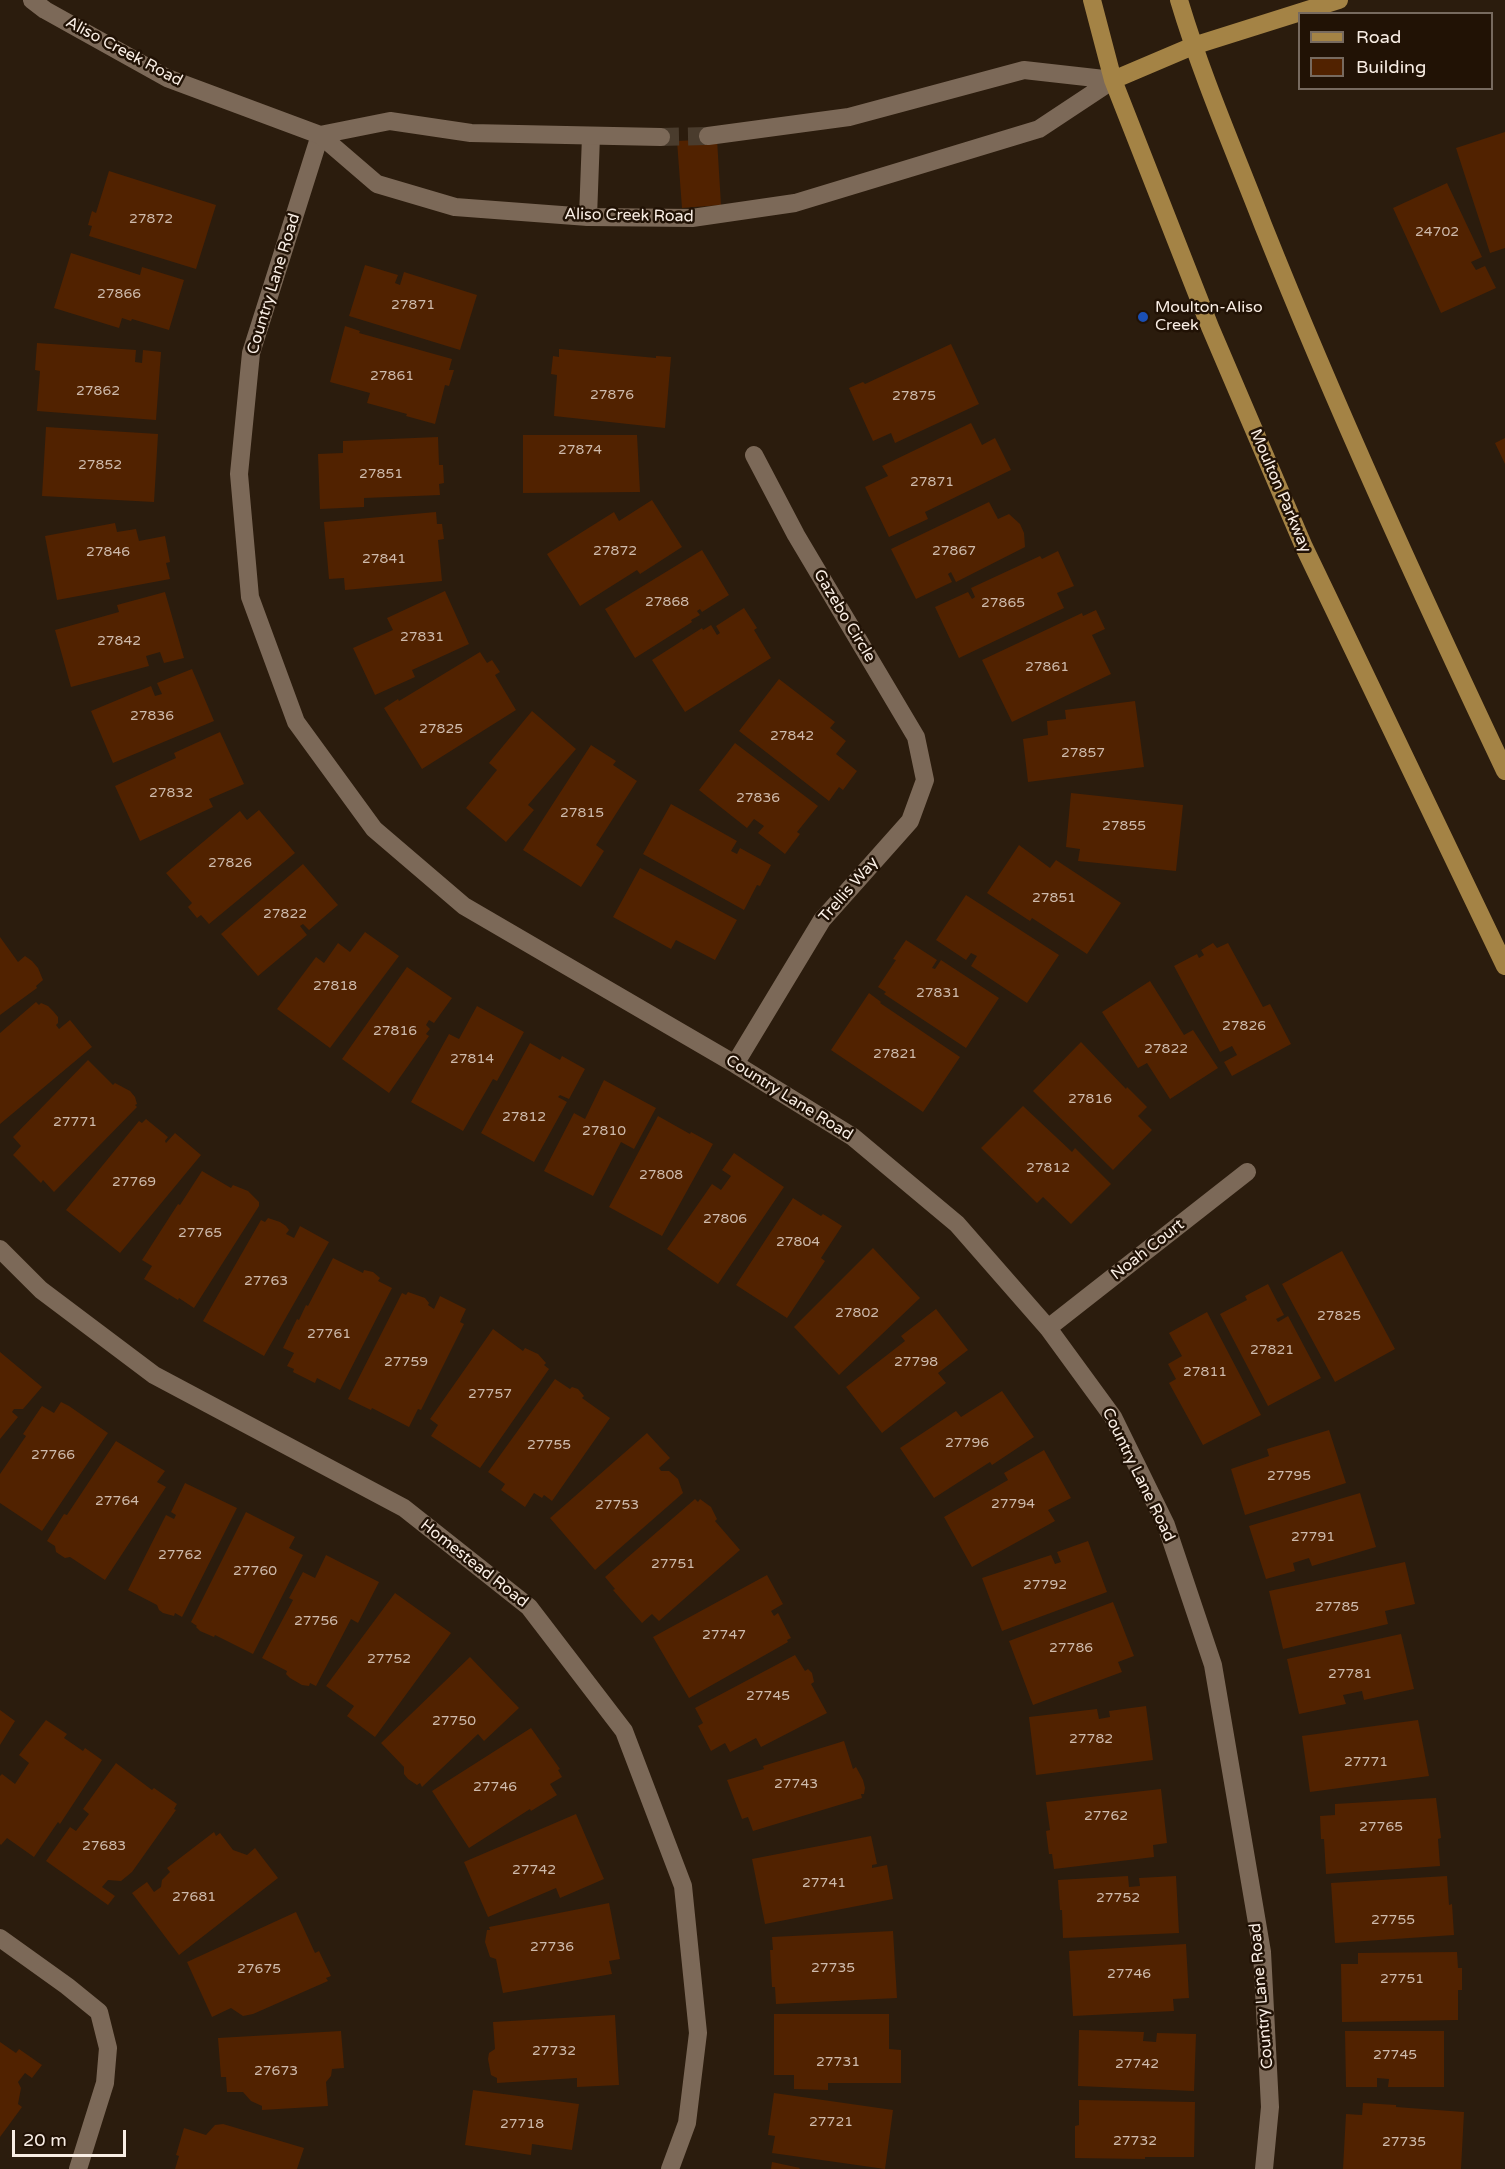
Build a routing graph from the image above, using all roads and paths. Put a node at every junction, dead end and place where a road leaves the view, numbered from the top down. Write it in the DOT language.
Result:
graph roads {
  1 [pos="1092,0"];
  2 [pos="1179,0"];
  3 [pos="1339,0"];
  4 [pos="43,3"];
  5 [pos="1301,12"];
  6 [pos="1298,13"];
  7 [pos="1193,46"];
  8 [pos="1113,80"];
  9 [pos="320,135"];
  10 [pos="591,136"];
  11 [pos="708,136"];
  12 [pos="661,137"];
  13 [pos="588,217"];
  14 [pos="754,455"];
  15 [pos="1505,771"];
  16 [pos="925,780"];
  17 [pos="1505,966"];
  18 [pos="735,1064"];
  19 [pos="1247,1172"];
  20 [pos="0,1249"];
  21 [pos="1048,1328"];
  22 [pos="0,1938"];
  23 [pos="78,2169"];
  24 [pos="670,2169"];
  25 [pos="1264,2169"];
  1 -- 8 [label="main road, Moulton Parkway"];
  2 -- 7 [label="main road"];
  3 -- 5 [label="main road, Aliso Creek Road"];
  4 -- 9 [label="street, Aliso Creek Road"];
  6 -- 7 [label="main road, Aliso Creek Road"];
  7 -- 8 [label="main road, Aliso Creek Road"];
  7 -- 15 [label="main road"];
  8 -- 11 [label="street, Aliso Creek Road"];
  8 -- 13 [label="street, Aliso Creek Road"];
  8 -- 17 [label="main road, Moulton Parkway"];
  9 -- 10 [label="street"];
  9 -- 13 [label="street, Aliso Creek Road"];
  9 -- 18 [label="street, Country Lane Road"];
  10 -- 12 [label="street"];
  10 -- 13 [label="street"];
  14 -- 16 [label="street, Gazebo Circle"];
  16 -- 18 [label="street, Trellis Way"];
  18 -- 21 [label="street, Country Lane Road"];
  19 -- 21 [label="street, Noah Court"];
  20 -- 24 [label="street, Homestead Road"];
  21 -- 25 [label="street, Country Lane Road"];
  22 -- 23 [label="street"];
}
